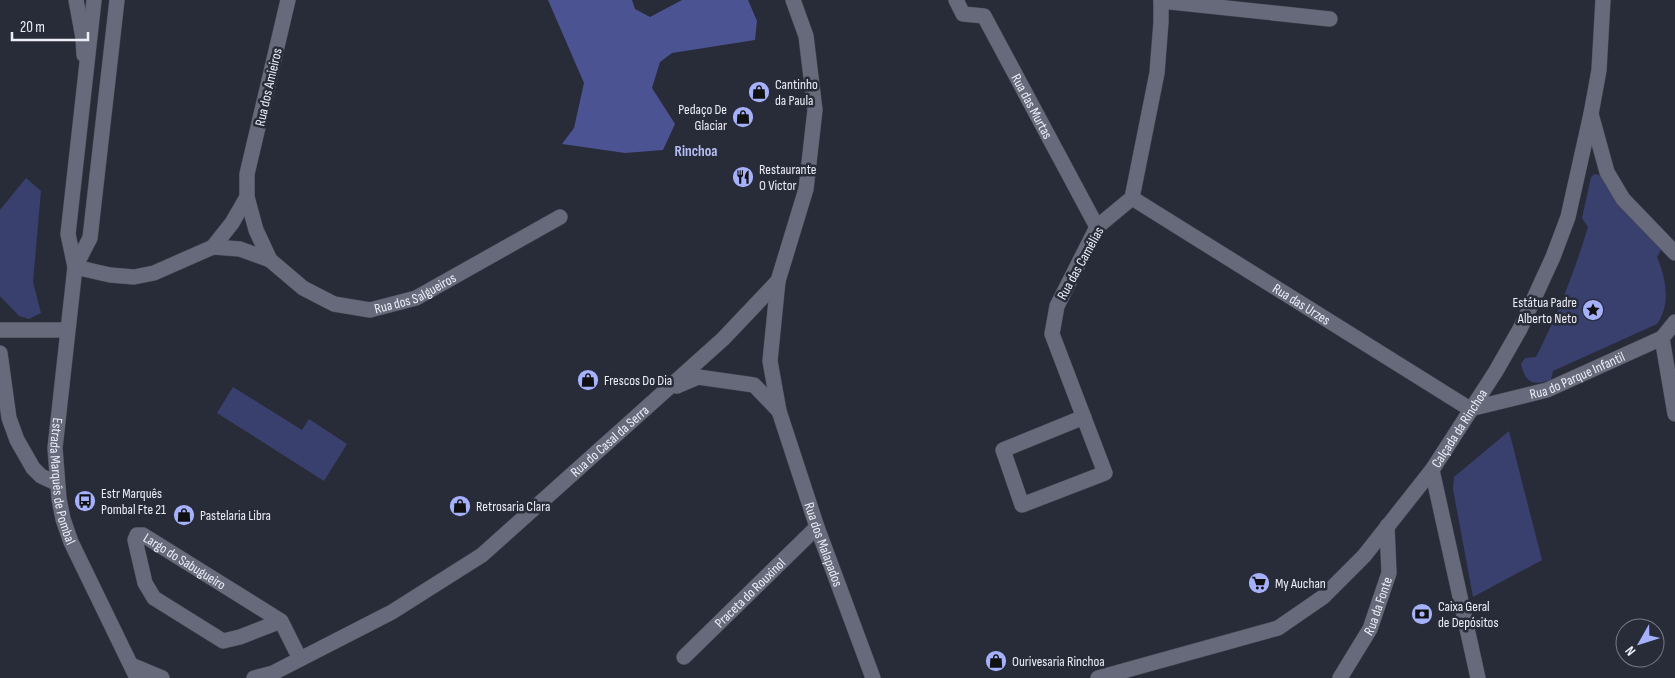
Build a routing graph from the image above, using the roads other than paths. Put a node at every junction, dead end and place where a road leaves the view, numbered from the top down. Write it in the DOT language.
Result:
graph roads {
  1 [pos="76,0"];
  2 [pos="94,0"];
  3 [pos="118,0"];
  4 [pos="288,0"];
  5 [pos="793,0"];
  6 [pos="956,0"];
  7 [pos="1157,0"];
  8 [pos="1604,0"];
  9 [pos="1330,19"];
  10 [pos="84,86"];
  11 [pos="1591,114"];
  12 [pos="248,174"];
  13 [pos="248,196"];
  14 [pos="1132,198"];
  15 [pos="560,217"];
  16 [pos="1097,227"];
  17 [pos="256,230"];
  18 [pos="213,247"];
  19 [pos="1675,253"];
  20 [pos="270,260"];
  21 [pos="75,267"];
  22 [pos="778,281"];
  23 [pos="1675,322"];
  24 [pos="0,330"];
  25 [pos="67,330"];
  26 [pos="1662,338"];
  27 [pos="0,352"];
  28 [pos="652,402"];
  29 [pos="1470,409"];
  30 [pos="779,411"];
  31 [pos="1675,414"];
  32 [pos="1084,417"];
  33 [pos="1432,470"];
  34 [pos="56,483"];
  35 [pos="1388,526"];
  36 [pos="818,527"];
  37 [pos="281,622"];
  38 [pos="684,657"];
  39 [pos="300,659"];
  40 [pos="134,672"];
  41 [pos="269,675"];
  42 [pos="162,678"];
  43 [pos="254,678"];
  44 [pos="874,678"];
  45 [pos="1098,678"];
  46 [pos="1340,678"];
  47 [pos="1478,678"];
  1 -- 10 [label="street"];
  2 -- 10 [label="street, Estrada Marquês de Pombal"];
  3 -- 21 [label="street, Estrada Marquês de Pombal"];
  4 -- 12 [label="street, Rua dos Amieiros"];
  5 -- 22 [label="street, Rua do Casal da Serra"];
  6 -- 16 [label="street, Rua das Murtas"];
  7 -- 9 [label="street"];
  7 -- 14 [label="street"];
  8 -- 11 [label="street, Calçada da Rinchoa"];
  10 -- 21 [label="street, Estrada Marquês de Pombal"];
  11 -- 19 [label="street"];
  11 -- 29 [label="street, Calçada da Rinchoa"];
  12 -- 13 [label="street, Rua dos Amieiros"];
  12 -- 20 [label="street, Rua dos Amieiros"];
  13 -- 17 [label="street, Rua dos Amieiros"];
  13 -- 18 [label="street"];
  14 -- 16 [label="street, Rua das Camélias"];
  14 -- 29 [label="street, Rua das Urzes"];
  15 -- 20 [label="street, Rua dos Salgueiros"];
  16 -- 32 [label="street, Rua das Camélias"];
  17 -- 20 [label="street, Rua dos Salgueiros"];
  18 -- 20 [label="street, Rua dos Salgueiros"];
  18 -- 21 [label="street, Rua dos Salgueiros"];
  21 -- 25 [label="street, Estrada Marquês de Pombal"];
  22 -- 28 [label="street, Rua do Casal da Serra"];
  22 -- 30 [label="street, Rua dos Malapados"];
  23 -- 26 [label="street, Rua do Parque Infantil"];
  24 -- 25 [label="street"];
  25 -- 34 [label="street, Estrada Marquês de Pombal"];
  26 -- 29 [label="street, Rua do Parque Infantil"];
  26 -- 31 [label="street"];
  27 -- 34 [label="street"];
  28 -- 30 [label="street, Rua dos Malapados"];
  28 -- 39 [label="street, Rua do Casal da Serra"];
  29 -- 33 [label="street, Calçada da Rinchoa"];
  30 -- 36 [label="street, Rua dos Malapados"];
  32 -- 32 [label="street, Rua das Camélias"];
  33 -- 35 [label="street, Calçada da Rinchoa"];
  33 -- 47 [label="street"];
  34 -- 40 [label="street, Estrada Marquês de Pombal"];
  35 -- 45 [label="street, Calçada da Rinchoa"];
  35 -- 46 [label="street, Rua da Fonte"];
  36 -- 38 [label="street, Praceta do Rouxinol"];
  36 -- 44 [label="street, Rua dos Malapados"];
  37 -- 37 [label="street, Largo do Sabugueiro"];
  37 -- 39 [label="street"];
  39 -- 41 [label="street, Rua do Casal da Serra"];
  40 -- 42 [label="street"];
  41 -- 43 [label="street, Rua do Casal da Serra"];
}
